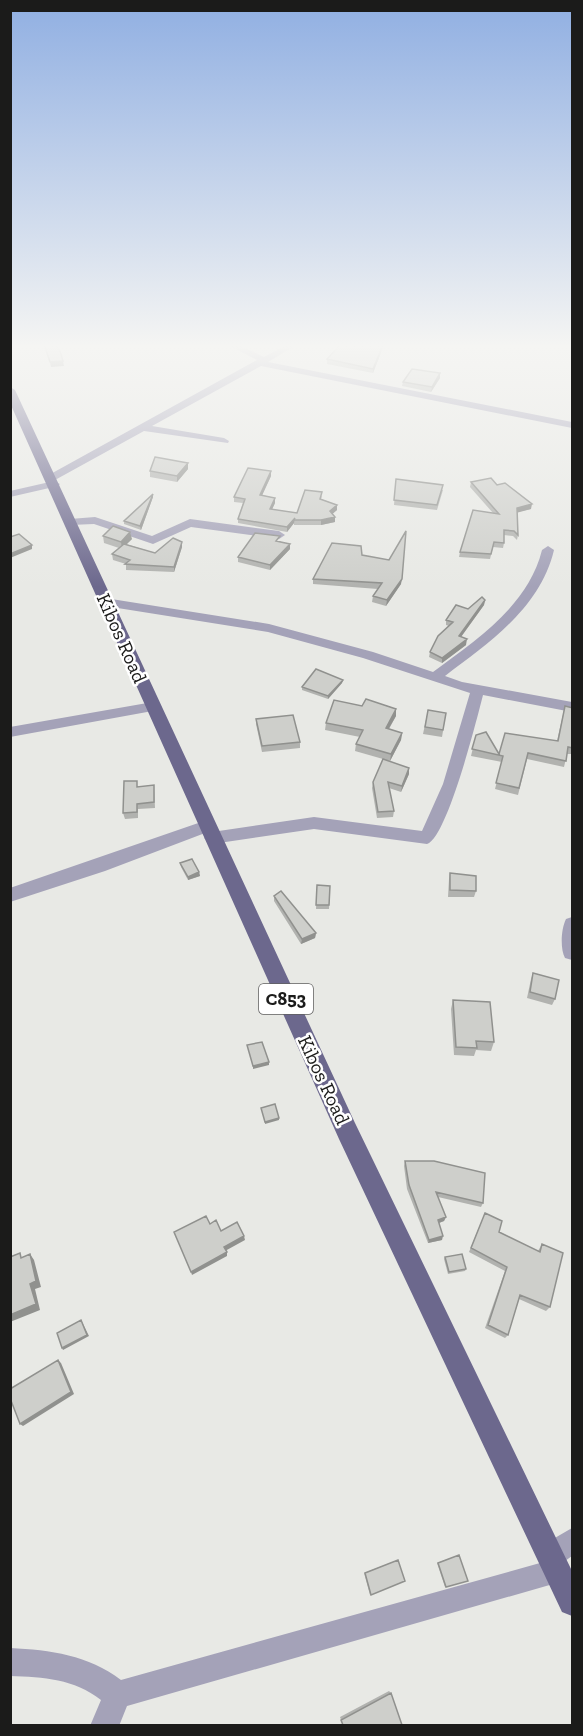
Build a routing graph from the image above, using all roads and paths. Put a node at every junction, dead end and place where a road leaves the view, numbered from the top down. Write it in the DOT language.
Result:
graph roads {
  1 [pos="27,425"];
  2 [pos="149,425"];
  3 [pos="144,428"];
  4 [pos="224,441"];
  5 [pos="53,481"];
  6 [pos="10,494"];
  7 [pos="70,522"];
  8 [pos="279,535"];
  9 [pos="548,550"];
  10 [pos="105,602"];
  11 [pos="434,678"];
  12 [pos="478,689"];
  13 [pos="573,706"];
  14 [pos="153,707"];
  15 [pos="10,732"];
  16 [pos="210,832"];
  17 [pos="10,895"];
  18 [pos="573,924"];
  19 [pos="571,953"];
  20 [pos="573,1542"];
  21 [pos="554,1563"];
  22 [pos="573,1602"];
  23 [pos="10,1662"];
  24 [pos="118,1695"];
  25 [pos="104,1725"];
  1 -- 5 [label="main road, Kibos Road / C853"];
  2 -- 3 [label="street"];
  3 -- 4 [label="street"];
  3 -- 5 [label="street"];
  5 -- 6 [label="street"];
  5 -- 7 [label="main road, Kibos Road / C853"];
  7 -- 8 [label="street"];
  7 -- 10 [label="main road, Kibos Road / C853"];
  9 -- 11 [label="street"];
  10 -- 11 [label="street"];
  10 -- 14 [label="main road, Kibos Road / C853"];
  11 -- 12 [label="street"];
  12 -- 13 [label="street"];
  12 -- 16 [label="street"];
  14 -- 15 [label="street"];
  14 -- 16 [label="main road, Kibos Road / C853"];
  16 -- 17 [label="street"];
  16 -- 21 [label="main road, Kibos Road / C853"];
  18 -- 19 [label="street"];
  20 -- 21 [label="street"];
  21 -- 22 [label="main road, Kibos Road / C853"];
  21 -- 24 [label="street"];
  23 -- 24 [label="street"];
  24 -- 25 [label="street"];
}
